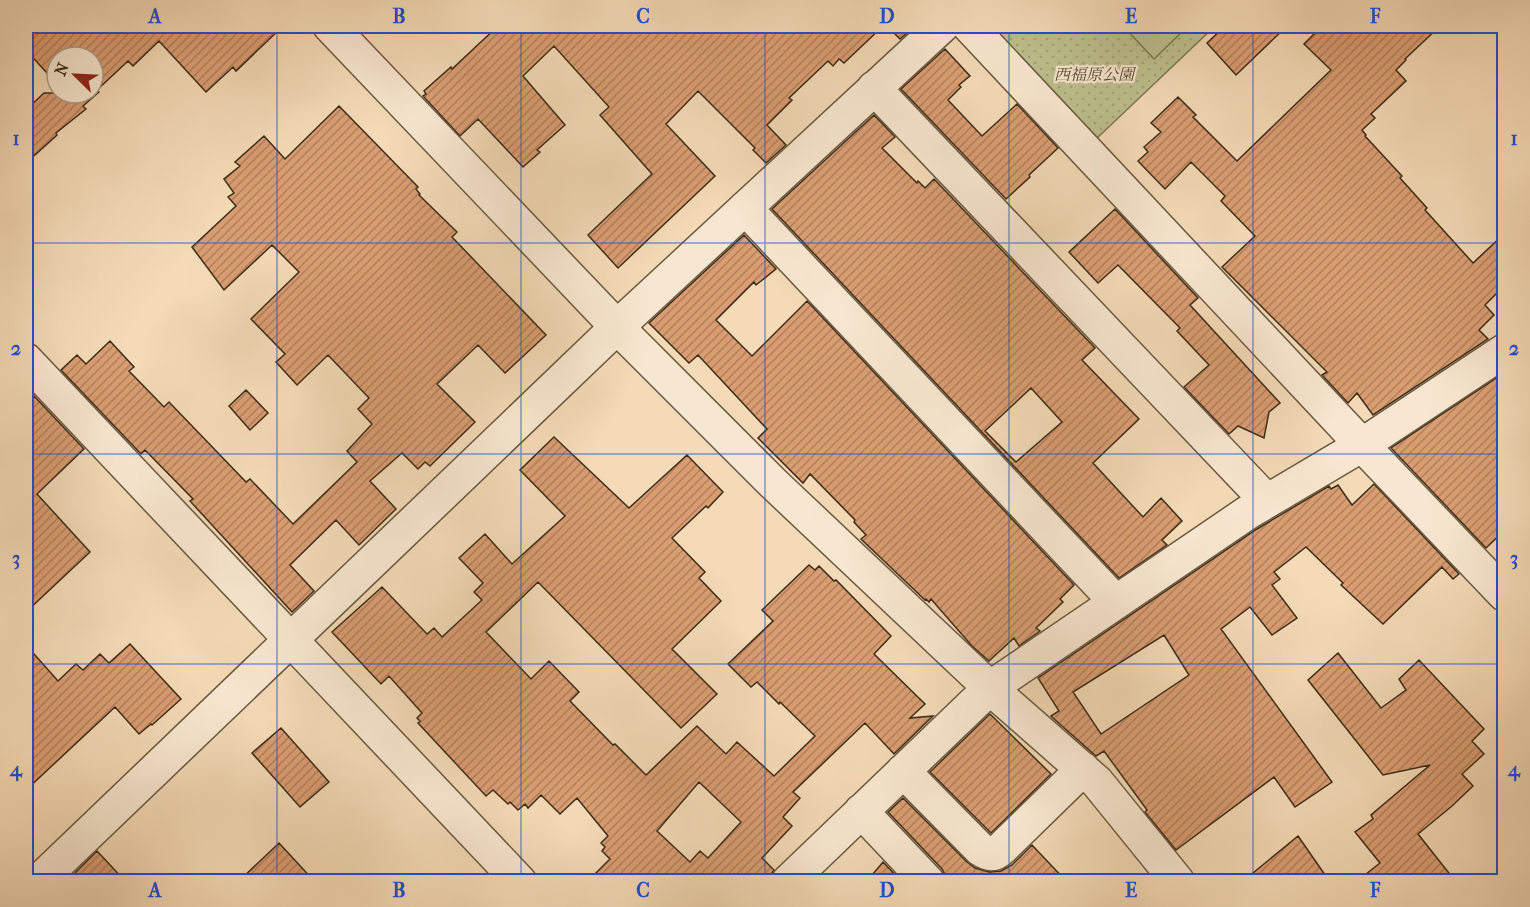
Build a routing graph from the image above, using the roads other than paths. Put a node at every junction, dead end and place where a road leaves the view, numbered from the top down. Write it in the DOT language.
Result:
graph roads {
  1 [pos="330,26"];
  2 [pos="942,26"];
  3 [pos="969,26"];
  4 [pos="874,88"];
  5 [pos="745,208"];
  6 [pos="617,327"];
  7 [pos="1504,351"];
  8 [pos="26,360"];
  9 [pos="1362,445"];
  10 [pos="1267,501"];
  11 [pos="1504,594"];
  12 [pos="1115,601"];
  13 [pos="291,640"];
  14 [pos="990,688"];
  15 [pos="1083,769"];
  16 [pos="903,771"];
  17 [pos="861,811"];
  18 [pos="38,882"];
  19 [pos="520,882"];
  20 [pos="788,882"];
  21 [pos="928,882"];
  22 [pos="1178,882"];
  1 -- 6 [label="street"];
  2 -- 4 [label="street"];
  3 -- 9 [label="street"];
  4 -- 5 [label="street"];
  4 -- 10 [label="street"];
  5 -- 6 [label="street"];
  5 -- 12 [label="street"];
  6 -- 13 [label="street"];
  6 -- 14 [label="street"];
  7 -- 9 [label="street"];
  8 -- 13 [label="street"];
  9 -- 10 [label="street"];
  9 -- 11 [label="street"];
  10 -- 12 [label="street"];
  12 -- 14 [label="street"];
  13 -- 18 [label="street"];
  13 -- 19 [label="street"];
  14 -- 15 [label="street"];
  14 -- 16 [label="street"];
  15 -- 16 [label="street"];
  15 -- 22 [label="street"];
  16 -- 17 [label="street"];
  17 -- 20 [label="street"];
  17 -- 21 [label="street"];
}
